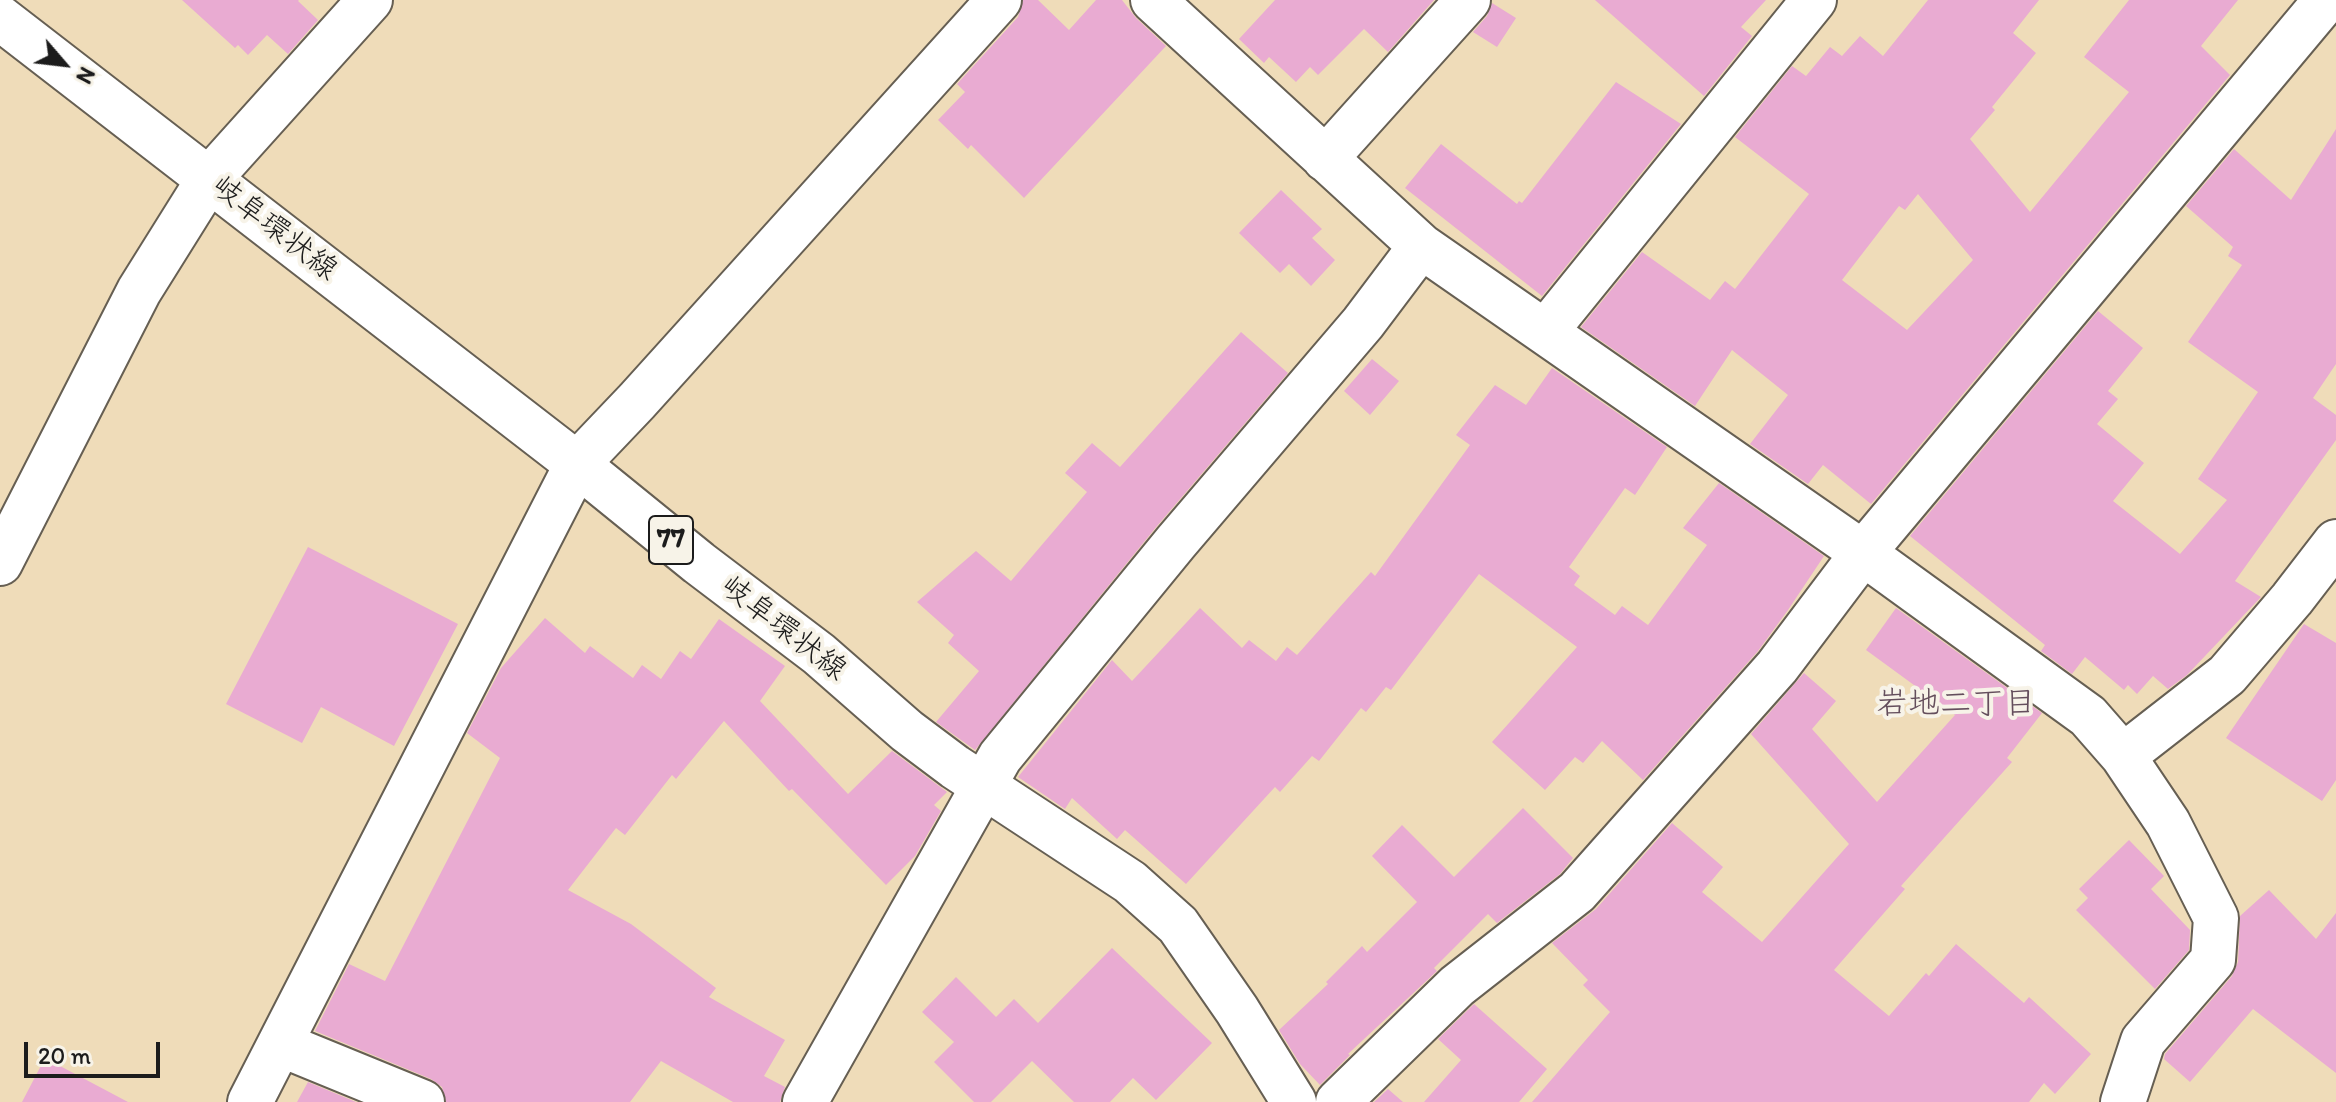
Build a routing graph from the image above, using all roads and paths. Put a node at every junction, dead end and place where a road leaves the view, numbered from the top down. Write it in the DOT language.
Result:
graph roads {
  1 [pos="370,0"];
  2 [pos="999,0"];
  3 [pos="1153,0"];
  4 [pos="1468,0"];
  5 [pos="1814,0"];
  6 [pos="2326,0"];
  7 [pos="0,18"];
  8 [pos="1325,159"];
  9 [pos="209,179"];
  10 [pos="1421,246"];
  11 [pos="1545,332"];
  12 [pos="577,464"];
  13 [pos="2336,542"];
  14 [pos="1863,553"];
  15 [pos="0,563"];
  16 [pos="2123,756"];
  17 [pos="984,786"];
  18 [pos="280,1044"];
  19 [pos="250,1102"];
  20 [pos="422,1102"];
  21 [pos="805,1102"];
  22 [pos="1294,1102"];
  23 [pos="1338,1102"];
  24 [pos="2123,1102"];
  1 -- 9 [label="street"];
  2 -- 12 [label="street"];
  3 -- 8 [label="street"];
  4 -- 8 [label="street"];
  5 -- 11 [label="street"];
  6 -- 14 [label="street"];
  7 -- 9 [label="street, 岐阜環状線 / 77"];
  8 -- 10 [label="street"];
  9 -- 12 [label="street, 岐阜環状線 / 77"];
  9 -- 15 [label="street"];
  10 -- 11 [label="street"];
  10 -- 17 [label="street"];
  11 -- 14 [label="street"];
  12 -- 17 [label="street, 岐阜環状線 / 77"];
  12 -- 18 [label="street"];
  13 -- 16 [label="street"];
  14 -- 16 [label="street"];
  14 -- 23 [label="street"];
  16 -- 24 [label="street"];
  17 -- 21 [label="street"];
  17 -- 22 [label="street, 岐阜環状線 / 77"];
  18 -- 19 [label="street"];
  18 -- 20 [label="street"];
}
